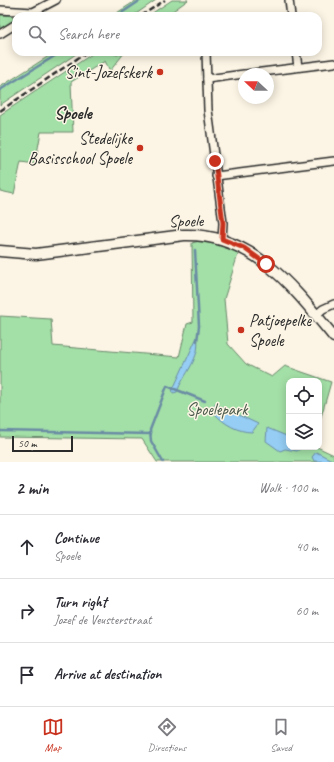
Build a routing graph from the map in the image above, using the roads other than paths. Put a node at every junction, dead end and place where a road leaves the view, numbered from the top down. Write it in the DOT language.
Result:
graph roads {
  1 [pos="56,0"];
  2 [pos="289,0"];
  3 [pos="0,10"];
  4 [pos="15,12"];
  5 [pos="34,12"];
  6 [pos="290,12"];
  7 [pos="12,26"];
  8 [pos="0,34"];
  9 [pos="206,56"];
  10 [pos="297,56"];
  11 [pos="334,63"];
  12 [pos="298,67"];
  13 [pos="274,70"];
  14 [pos="238,75"];
  15 [pos="207,79"];
  16 [pos="334,161"];
  17 [pos="216,176"];
  18 [pos="222,239"];
  19 [pos="0,251"];
  20 [pos="334,304"];
  21 [pos="316,315"];
  22 [pos="334,337"];
  1 -- 5 [label="street"];
  2 -- 6 [label="street"];
  3 -- 4 [label="street"];
  7 -- 8 [label="street"];
  9 -- 15 [label="street"];
  10 -- 12 [label="street"];
  11 -- 12 [label="street"];
  12 -- 13 [label="street"];
  14 -- 15 [label="street"];
  15 -- 17 [label="street"];
  16 -- 17 [label="street"];
  17 -- 18 [label="street"];
  18 -- 19 [label="street, Spoele"];
  18 -- 21 [label="street, Spoele"];
  20 -- 21 [label="street"];
  21 -- 22 [label="street, Spoele"];
}
